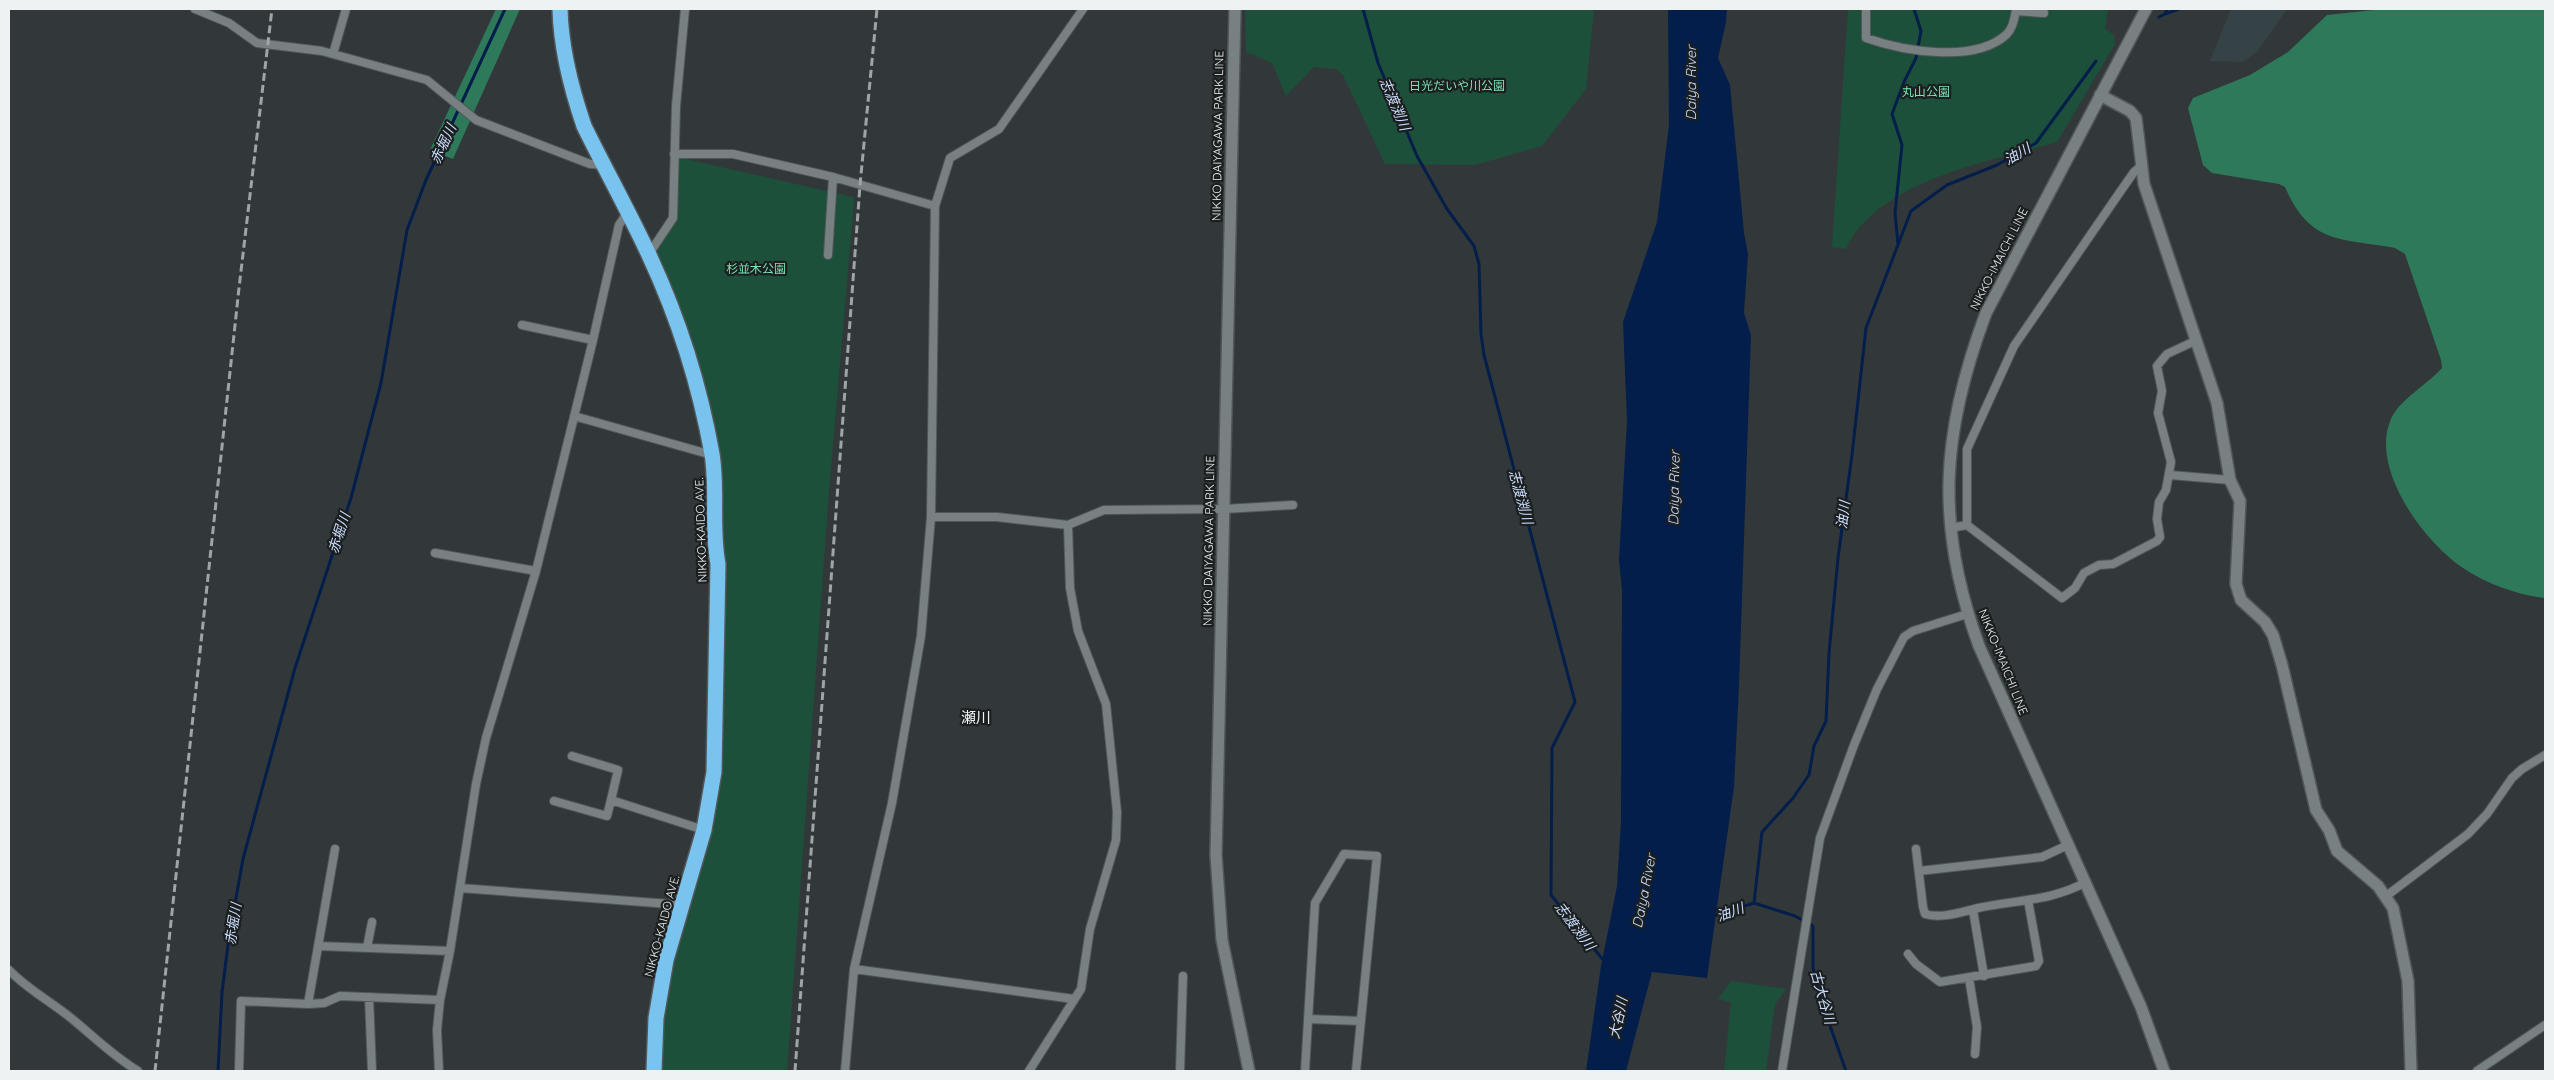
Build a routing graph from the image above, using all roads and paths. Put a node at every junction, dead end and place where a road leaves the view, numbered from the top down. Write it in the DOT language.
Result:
graph roads {
  1 [pos="196,9"];
  2 [pos="346,9"];
  3 [pos="560,9"];
  4 [pos="685,9"];
  5 [pos="1083,9"];
  6 [pos="1235,9"];
  7 [pos="1866,9"];
  8 [pos="2146,9"];
  9 [pos="2016,10"];
  10 [pos="2044,13"];
  11 [pos="333,54"];
  12 [pos="2100,95"];
  13 [pos="674,154"];
  14 [pos="604,165"];
  15 [pos="2141,166"];
  16 [pos="833,177"];
  17 [pos="935,206"];
  18 [pos="627,213"];
  19 [pos="649,254"];
  20 [pos="828,254"];
  21 [pos="522,325"];
  22 [pos="593,340"];
  23 [pos="2197,340"];
  24 [pos="574,416"];
  25 [pos="712,455"];
  26 [pos="2170,475"];
  27 [pos="2230,480"];
  28 [pos="1293,505"];
  29 [pos="1224,509"];
  30 [pos="931,517"];
  31 [pos="1068,525"];
  32 [pos="1967,525"];
  33 [pos="1950,528"];
  34 [pos="435,553"];
  35 [pos="536,571"];
  36 [pos="1967,614"];
  37 [pos="2545,755"];
  38 [pos="572,756"];
  39 [pos="611,800"];
  40 [pos="554,801"];
  41 [pos="704,830"];
  42 [pos="2068,845"];
  43 [pos="335,850"];
  44 [pos="1916,850"];
  45 [pos="1919,871"];
  46 [pos="2086,882"];
  47 [pos="460,888"];
  48 [pos="2385,897"];
  49 [pos="2028,900"];
  50 [pos="683,905"];
  51 [pos="1973,910"];
  52 [pos="372,922"];
  53 [pos="318,946"];
  54 [pos="368,948"];
  55 [pos="450,951"];
  56 [pos="1908,954"];
  57 [pos="9,970"];
  58 [pos="854,970"];
  59 [pos="1183,976"];
  60 [pos="1984,976"];
  61 [pos="1970,978"];
  62 [pos="369,997"];
  63 [pos="1074,999"];
  64 [pos="440,1000"];
  65 [pos="308,1004"];
  66 [pos="1308,1019"];
  67 [pos="1361,1021"];
  68 [pos="2545,1025"];
  69 [pos="1975,1054"];
  70 [pos="138,1071"];
  71 [pos="239,1071"];
  72 [pos="372,1071"];
  73 [pos="439,1071"];
  74 [pos="654,1071"];
  75 [pos="844,1071"];
  76 [pos="1029,1071"];
  77 [pos="1180,1071"];
  78 [pos="1249,1071"];
  79 [pos="1306,1071"];
  80 [pos="1356,1071"];
  81 [pos="1782,1071"];
  82 [pos="2164,1071"];
  83 [pos="2411,1071"];
  84 [pos="2477,1071"];
  1 -- 11 [label="street"];
  2 -- 11 [label="street"];
  3 -- 14 [label="highway, NIKKO-KAIDO AVE."];
  4 -- 13 [label="street"];
  5 -- 17 [label="street"];
  6 -- 29 [label="main road, NIKKO DAIYAGAWA PARK LINE"];
  7 -- 9 [label="street"];
  8 -- 12 [label="main road, NIKKO-IMAICHI LINE"];
  9 -- 10 [label="street"];
  11 -- 14 [label="street"];
  12 -- 15 [label="main road"];
  12 -- 33 [label="main road, NIKKO-IMAICHI LINE"];
  13 -- 16 [label="street"];
  13 -- 19 [label="street"];
  14 -- 18 [label="highway, NIKKO-KAIDO AVE."];
  15 -- 23 [label="main road"];
  15 -- 32 [label="street"];
  16 -- 17 [label="street"];
  16 -- 20 [label="street"];
  17 -- 30 [label="street"];
  18 -- 19 [label="highway, NIKKO-KAIDO AVE."];
  18 -- 22 [label="street"];
  19 -- 25 [label="highway, NIKKO-KAIDO AVE."];
  21 -- 22 [label="street"];
  22 -- 24 [label="street"];
  23 -- 26 [label="street"];
  23 -- 27 [label="main road"];
  24 -- 25 [label="street"];
  24 -- 35 [label="street"];
  25 -- 41 [label="highway, NIKKO-KAIDO AVE."];
  26 -- 27 [label="street"];
  26 -- 32 [label="street"];
  27 -- 48 [label="main road"];
  28 -- 29 [label="street"];
  29 -- 31 [label="street"];
  29 -- 78 [label="main road, NIKKO DAIYAGAWA PARK LINE"];
  30 -- 31 [label="street"];
  30 -- 58 [label="street"];
  31 -- 63 [label="street"];
  32 -- 33 [label="street"];
  33 -- 36 [label="main road, NIKKO-IMAICHI LINE"];
  34 -- 35 [label="street"];
  35 -- 47 [label="street"];
  36 -- 42 [label="main road, NIKKO-IMAICHI LINE"];
  36 -- 81 [label="street"];
  37 -- 48 [label="street"];
  38 -- 39 [label="street"];
  39 -- 40 [label="street"];
  39 -- 41 [label="street"];
  41 -- 50 [label="highway, NIKKO-KAIDO AVE."];
  42 -- 45 [label="street"];
  42 -- 46 [label="main road, NIKKO-IMAICHI LINE"];
  43 -- 53 [label="street"];
  44 -- 45 [label="street"];
  45 -- 51 [label="street"];
  46 -- 49 [label="street"];
  46 -- 82 [label="main road, NIKKO-IMAICHI LINE"];
  47 -- 50 [label="street"];
  47 -- 55 [label="street"];
  48 -- 83 [label="main road"];
  49 -- 51 [label="street"];
  49 -- 60 [label="street"];
  50 -- 74 [label="highway, NIKKO-KAIDO AVE."];
  51 -- 60 [label="street"];
  52 -- 54 [label="street"];
  53 -- 54 [label="street"];
  53 -- 65 [label="street"];
  54 -- 55 [label="street"];
  55 -- 64 [label="street"];
  56 -- 61 [label="street"];
  57 -- 70 [label="street"];
  58 -- 63 [label="street"];
  58 -- 75 [label="street"];
  59 -- 77 [label="street"];
  60 -- 61 [label="street"];
  61 -- 69 [label="street"];
  62 -- 64 [label="street"];
  62 -- 65 [label="street"];
  62 -- 72 [label="street"];
  63 -- 76 [label="street"];
  64 -- 73 [label="street"];
  65 -- 71 [label="street"];
  66 -- 67 [label="street"];
  66 -- 67 [label="street"];
  66 -- 79 [label="street"];
  67 -- 80 [label="street"];
  68 -- 84 [label="street"];
}
